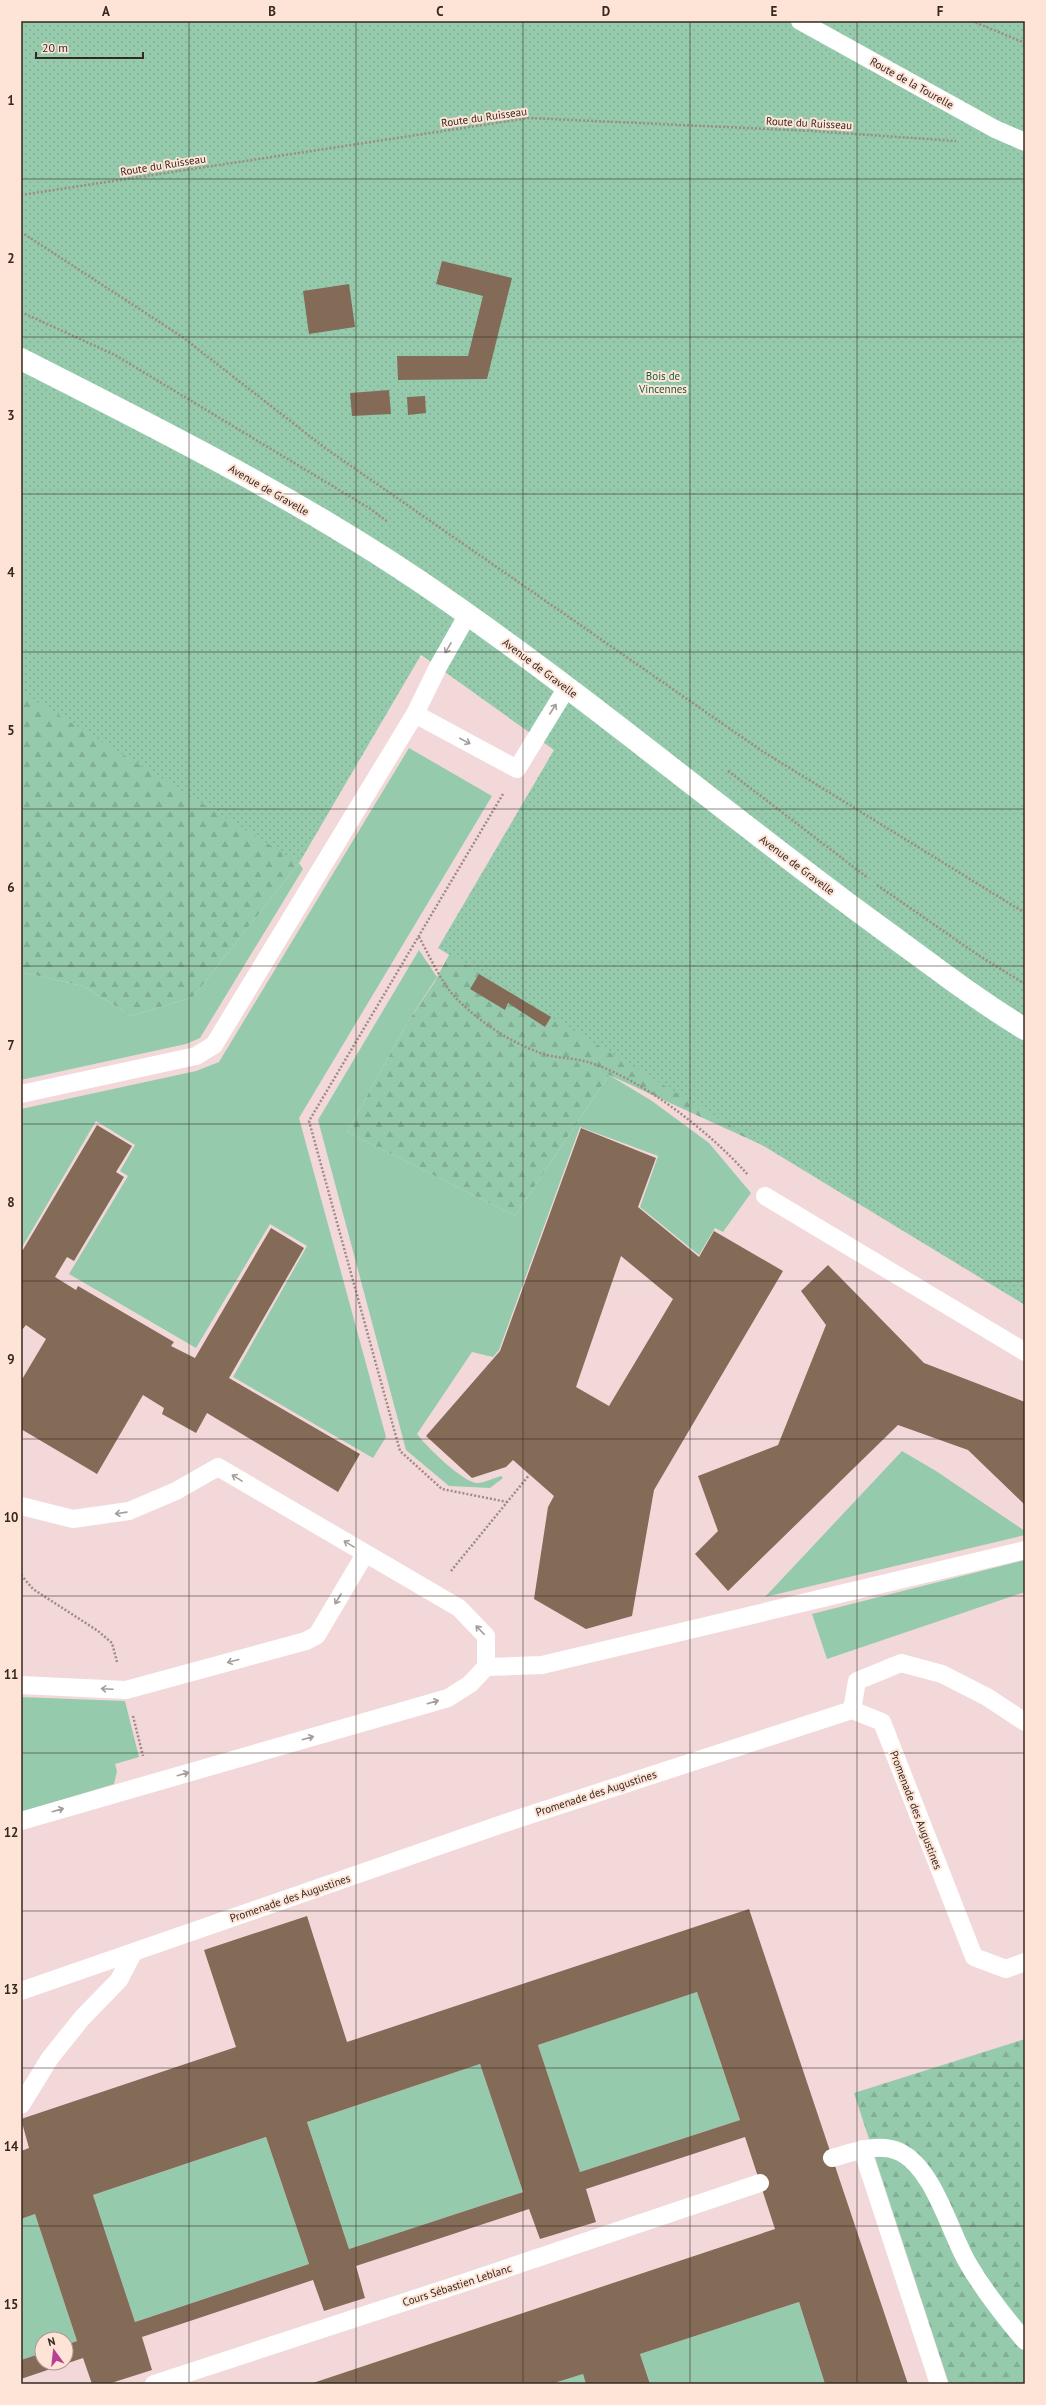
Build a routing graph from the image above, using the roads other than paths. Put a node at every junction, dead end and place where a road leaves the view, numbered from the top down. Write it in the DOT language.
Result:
graph roads {
  1 [pos="800,21"];
  2 [pos="1025,142"];
  3 [pos="21,359"];
  4 [pos="468,614"];
  5 [pos="566,688"];
  6 [pos="415,714"];
  7 [pos="1025,1029"];
  8 [pos="21,1094"];
  9 [pos="765,1196"];
  10 [pos="1025,1352"];
  11 [pos="21,1506"];
  12 [pos="1025,1550"];
  13 [pos="366,1554"];
  14 [pos="486,1667"];
  15 [pos="21,1685"];
  16 [pos="852,1710"];
  17 [pos="1025,1722"];
  18 [pos="21,1821"];
  19 [pos="133,1953"];
  20 [pos="1025,1962"];
  21 [pos="21,1991"];
  22 [pos="21,2105"];
  23 [pos="862,2149"];
  24 [pos="832,2158"];
  25 [pos="760,2183"];
  26 [pos="1025,2340"];
  27 [pos="154,2384"];
  28 [pos="939,2384"];
  1 -- 2 [label="lane, Route de la Tourelle"];
  3 -- 4 [label="street, Avenue de Gravelle"];
  4 -- 5 [label="street, Avenue de Gravelle"];
  4 -- 6 [label="lane, one-way"];
  6 -- 5 [label="lane, one-way"];
  5 -- 7 [label="street, Avenue de Gravelle"];
  6 -- 8 [label="lane"];
  9 -- 10 [label="lane"];
  13 -- 11 [label="lane, one-way"];
  12 -- 14 [label="lane"];
  14 -- 13 [label="lane, one-way"];
  13 -- 15 [label="lane, one-way"];
  18 -- 14 [label="lane, one-way"];
  16 -- 17 [label="lane"];
  16 -- 19 [label="lane, Promenade des Augustines"];
  16 -- 20 [label="lane, Promenade des Augustines"];
  19 -- 21 [label="lane, Promenade des Augustines"];
  19 -- 22 [label="lane"];
  23 -- 24 [label="lane"];
  23 -- 26 [label="lane"];
  23 -- 28 [label="lane"];
  25 -- 27 [label="lane, Cours Sébastien Leblanc"];
}
